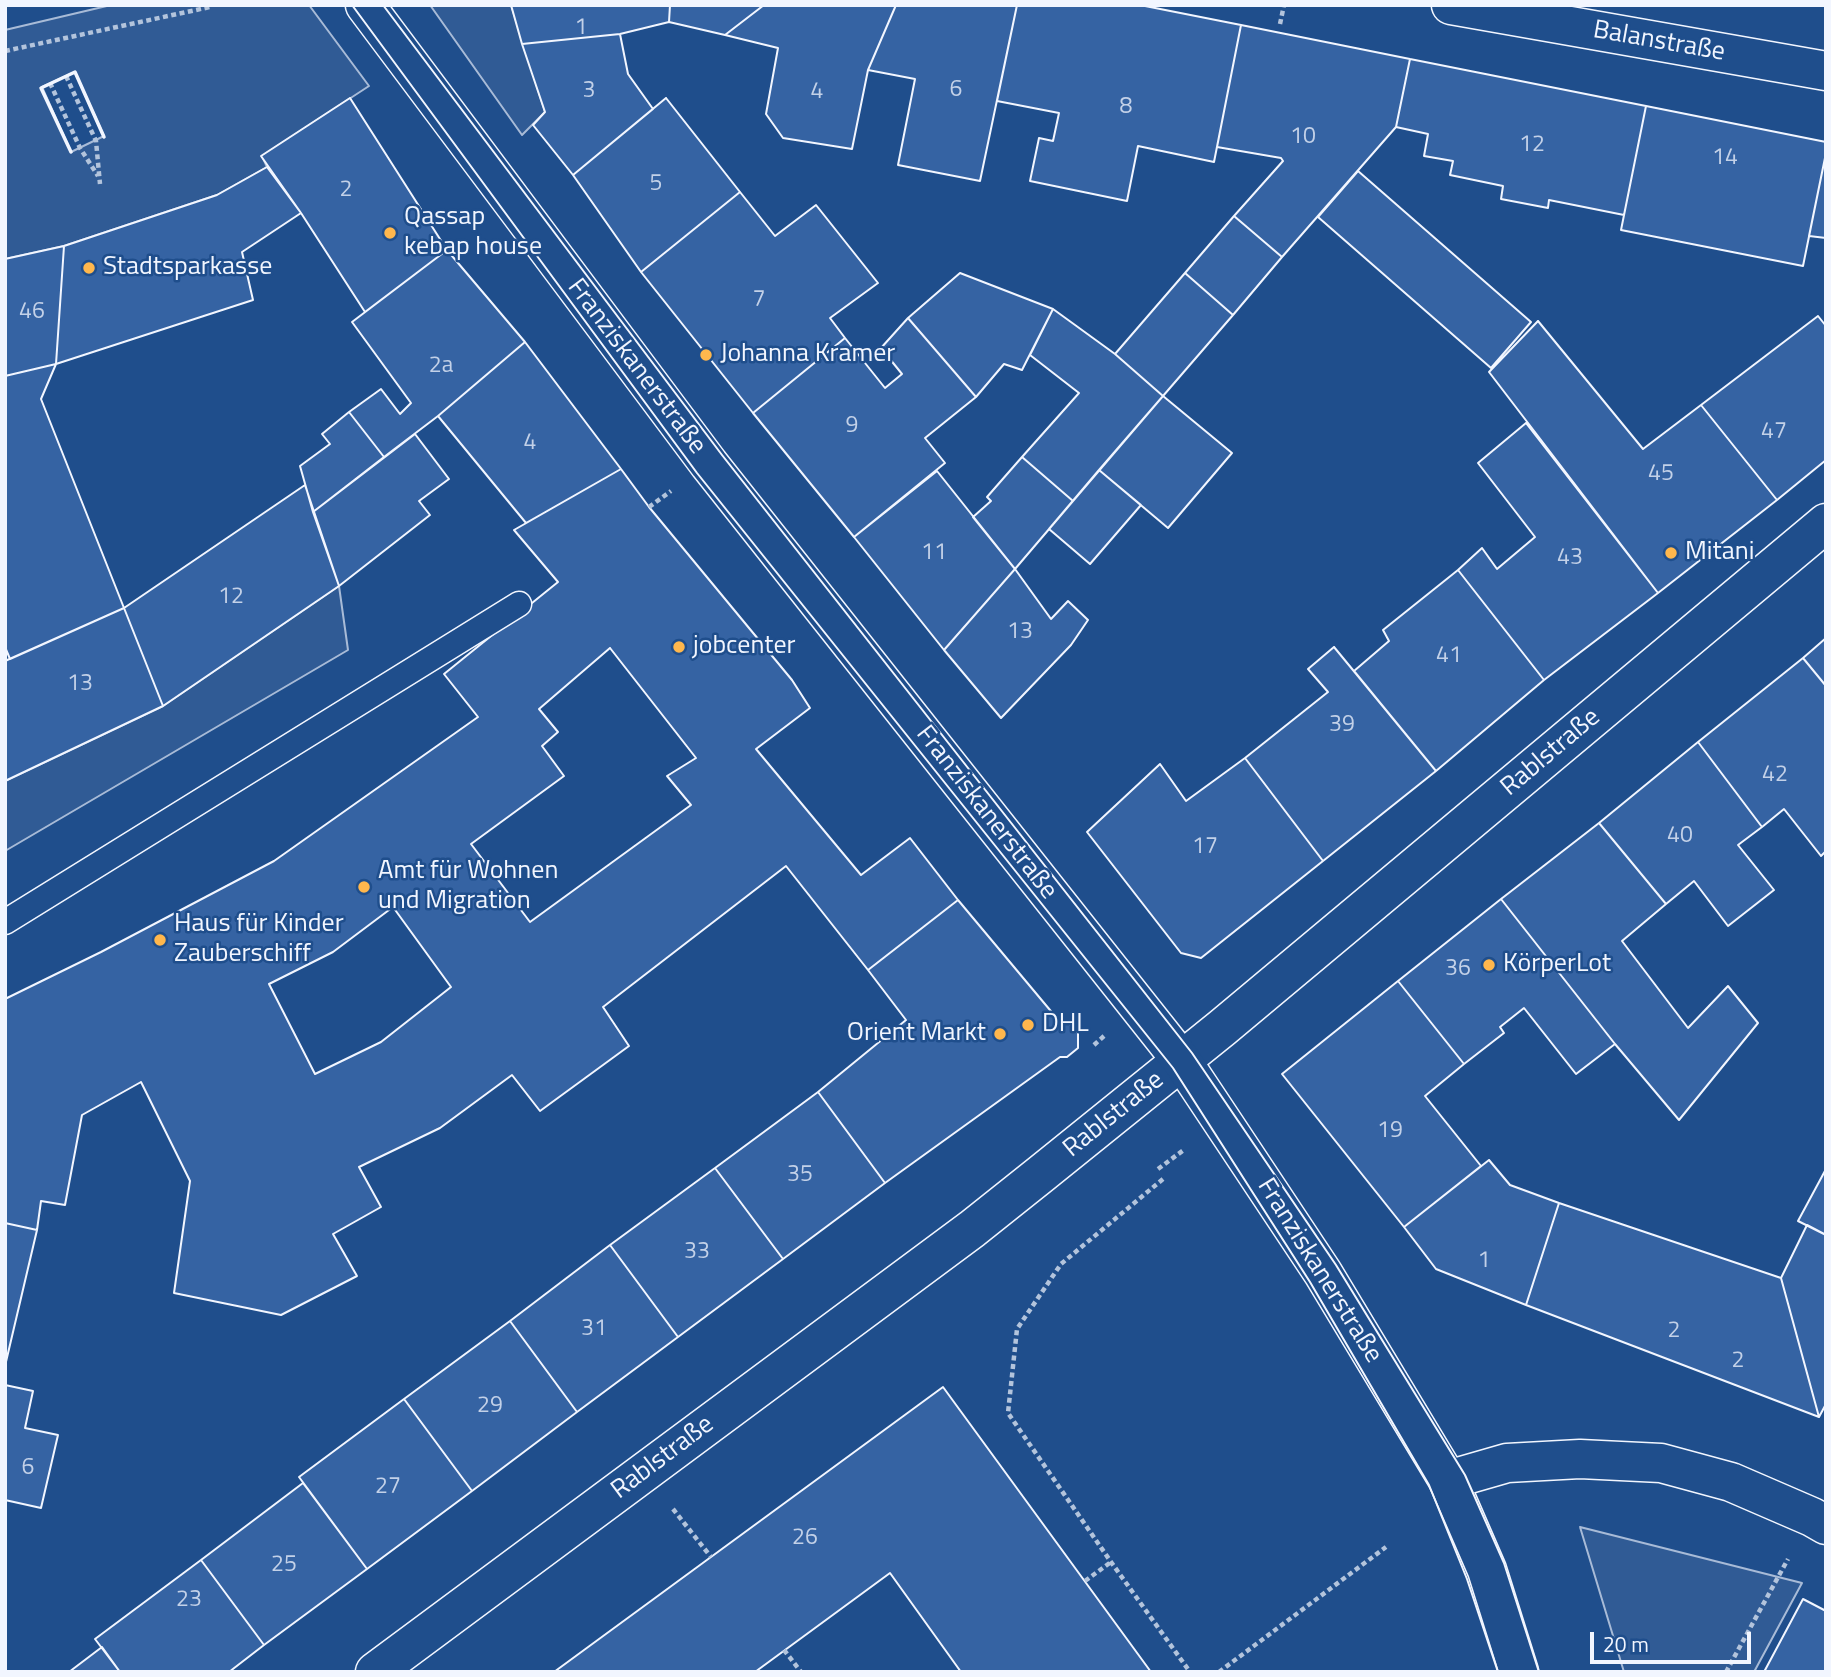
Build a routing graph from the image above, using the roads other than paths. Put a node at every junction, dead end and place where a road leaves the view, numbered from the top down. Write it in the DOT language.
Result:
graph roads {
  1 [pos="1451,5"];
  2 [pos="366,6"];
  3 [pos="1826,72"];
  4 [pos="1826,523"];
  5 [pos="519,604"];
  6 [pos="5,922"];
  7 [pos="1182,1061"];
  8 [pos="1448,1480"];
  9 [pos="1819,1521"];
  10 [pos="375,1672"];
  11 [pos="1519,1672"];
  1 -- 3 [label="street, Balanstraße"];
  2 -- 7 [label="street, Franziskanerstraße"];
  4 -- 7 [label="street, Rablstraße"];
  5 -- 6 [label="lane"];
  7 -- 8 [label="street, Franziskanerstraße"];
  7 -- 10 [label="street, Rablstraße"];
  8 -- 9 [label="street"];
  8 -- 11 [label="street, Franziskanerstraße"];
}
